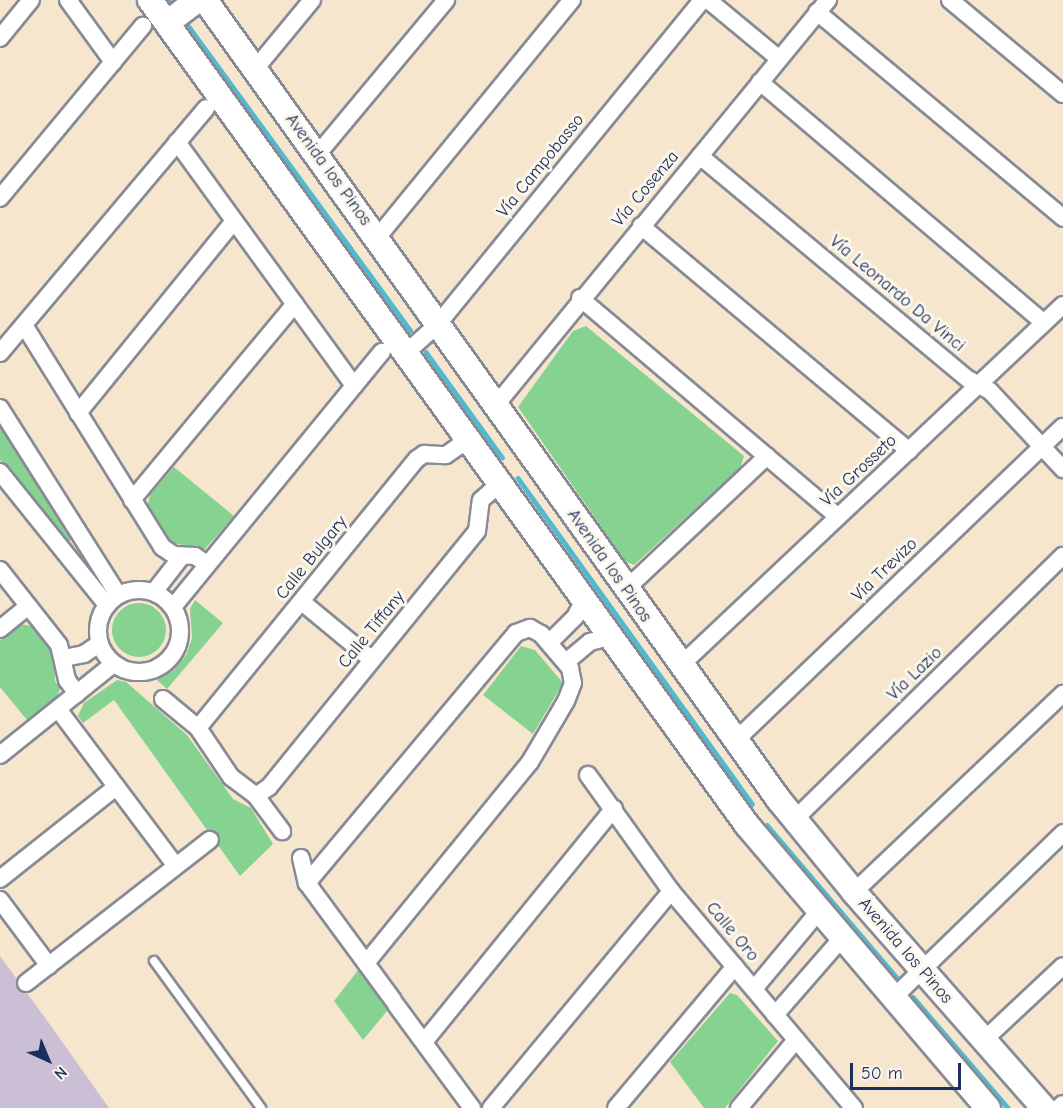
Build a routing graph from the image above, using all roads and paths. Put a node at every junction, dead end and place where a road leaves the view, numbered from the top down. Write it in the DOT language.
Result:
graph roads {
  1 [pos="32,0"];
  2 [pos="68,0"];
  3 [pos="150,0"];
  4 [pos="197,0"];
  5 [pos="205,0"];
  6 [pos="312,0"];
  7 [pos="446,0"];
  8 [pos="572,0"];
  9 [pos="702,0"];
  10 [pos="708,0"];
  11 [pos="950,0"];
  12 [pos="822,6"];
  13 [pos="155,25"];
  14 [pos="0,38"];
  15 [pos="778,58"];
  16 [pos="113,62"];
  17 [pos="256,68"];
  18 [pos="760,82"];
  19 [pos="1063,94"];
  20 [pos="206,108"];
  21 [pos="177,142"];
  22 [pos="317,155"];
  23 [pos="700,156"];
  24 [pos="0,198"];
  25 [pos="1063,218"];
  26 [pos="234,221"];
  27 [pos="641,226"];
  28 [pos="377,238"];
  29 [pos="580,298"];
  30 [pos="295,304"];
  31 [pos="1063,305"];
  32 [pos="1044,323"];
  33 [pos="438,324"];
  34 [pos="24,325"];
  35 [pos="382,352"];
  36 [pos="407,352"];
  37 [pos="0,353"];
  38 [pos="979,385"];
  39 [pos="354,386"];
  40 [pos="496,405"];
  41 [pos="0,408"];
  42 [pos="78,413"];
  43 [pos="1063,427"];
  44 [pos="470,438"];
  45 [pos="1042,447"];
  46 [pos="909,451"];
  47 [pos="530,453"];
  48 [pos="767,456"];
  49 [pos="1063,469"];
  50 [pos="0,472"];
  51 [pos="500,479"];
  52 [pos="132,500"];
  53 [pos="838,517"];
  54 [pos="182,556"];
  55 [pos="1063,556"];
  56 [pos="96,560"];
  57 [pos="207,564"];
  58 [pos="0,570"];
  59 [pos="80,571"];
  60 [pos="625,590"];
  61 [pos="154,592"];
  62 [pos="585,598"];
  63 [pos="112,600"];
  64 [pos="302,602"];
  65 [pos="28,606"];
  66 [pos="173,607"];
  67 [pos="0,628"];
  68 [pos="612,636"];
  69 [pos="545,638"];
  70 [pos="99,644"];
  71 [pos="64,658"];
  72 [pos="372,660"];
  73 [pos="113,664"];
  74 [pos="568,665"];
  75 [pos="681,665"];
  76 [pos="77,694"];
  77 [pos="1063,694"];
  78 [pos="163,699"];
  79 [pos="58,709"];
  80 [pos="198,728"];
  81 [pos="735,741"];
  82 [pos="0,755"];
  83 [pos="588,775"];
  84 [pos="116,787"];
  85 [pos="256,796"];
  86 [pos="778,800"];
  87 [pos="614,808"];
  88 [pos="794,819"];
  89 [pos="747,825"];
  90 [pos="282,831"];
  91 [pos="1063,833"];
  92 [pos="210,840"];
  93 [pos="301,858"];
  94 [pos="176,866"];
  95 [pos="0,879"];
  96 [pos="307,883"];
  97 [pos="671,891"];
  98 [pos="854,892"];
  99 [pos="0,900"];
  100 [pos="819,911"];
  101 [pos="842,938"];
  102 [pos="154,961"];
  103 [pos="366,963"];
  104 [pos="49,966"];
  105 [pos="735,966"];
  106 [pos="1063,966"];
  107 [pos="923,971"];
  108 [pos="26,984"];
  109 [pos="754,989"];
  110 [pos="893,998"];
  111 [pos="775,1015"];
  112 [pos="796,1040"];
  113 [pos="984,1040"];
  114 [pos="424,1042"];
  115 [pos="1063,1104"];
  116 [pos="261,1108"];
  117 [pos="472,1108"];
  118 [pos="491,1108"];
  119 [pos="616,1108"];
  120 [pos="739,1108"];
  121 [pos="854,1108"];
  122 [pos="988,1108"];
  123 [pos="1044,1108"];
  124 [pos="1058,1108"];
  1 -- 14 [label="street"];
  2 -- 16 [label="street"];
  3 -- 13 [label="street, Avenida los Pinos"];
  4 -- 13 [label="street"];
  5 -- 17 [label="street, Avenida los Pinos"];
  6 -- 17 [label="street"];
  7 -- 22 [label="street"];
  8 -- 28 [label="street"];
  9 -- 33 [label="street, Vía Campobasso"];
  10 -- 15 [label="street"];
  11 -- 19 [label="street"];
  12 -- 15 [label="street, Vía Cosenza"];
  12 -- 25 [label="street"];
  13 -- 16 [label="street"];
  13 -- 36 [label="street, Avenida los Pinos"];
  15 -- 18 [label="street, Vía Cosenza"];
  16 -- 24 [label="street"];
  17 -- 22 [label="street, Avenida los Pinos"];
  18 -- 23 [label="street, Vía Cosenza"];
  18 -- 32 [label="street"];
  20 -- 21 [label="street"];
  21 -- 26 [label="street"];
  21 -- 34 [label="street"];
  22 -- 28 [label="street, Avenida los Pinos"];
  23 -- 27 [label="street, Vía Cosenza"];
  23 -- 38 [label="street, Vía Leonardo Da Vinci"];
  26 -- 30 [label="street"];
  26 -- 42 [label="street"];
  27 -- 29 [label="street, Vía Cosenza"];
  27 -- 46 [label="street"];
  28 -- 33 [label="street, Avenida los Pinos"];
  29 -- 40 [label="street, Vía Cosenza"];
  29 -- 48 [label="street"];
  30 -- 39 [label="street"];
  30 -- 52 [label="street"];
  31 -- 32 [label="street, Vía Grosseto"];
  32 -- 38 [label="street, Vía Grosseto"];
  33 -- 36 [label="street, Vía Campobasso"];
  33 -- 40 [label="street, Avenida los Pinos"];
  34 -- 37 [label="street"];
  34 -- 42 [label="street"];
  35 -- 39 [label="street"];
  36 -- 44 [label="street, Avenida los Pinos"];
  38 -- 45 [label="street, Vía Leonardo Da Vinci"];
  38 -- 46 [label="street, Vía Grosseto"];
  39 -- 57 [label="street"];
  40 -- 47 [label="street, Avenida los Pinos"];
  41 -- 56 [label="street"];
  42 -- 52 [label="street"];
  43 -- 45 [label="street, Vía Trevizo"];
  44 -- 51 [label="street, Avenida los Pinos"];
  44 -- 64 [label="street, Calle Bulgary"];
  45 -- 49 [label="street, Vía Leonardo Da Vinci"];
  45 -- 81 [label="street, Vía Trevizo"];
  46 -- 53 [label="street, Vía Grosseto"];
  47 -- 51 [label="street"];
  47 -- 60 [label="street, Avenida los Pinos"];
  48 -- 53 [label="street"];
  48 -- 60 [label="street"];
  50 -- 59 [label="street"];
  51 -- 62 [label="street, Avenida los Pinos"];
  51 -- 72 [label="street, Calle Tiffany"];
  52 -- 54 [label="street"];
  53 -- 75 [label="street, Vía Grosseto"];
  54 -- 57 [label="street"];
  54 -- 61 [label="street"];
  55 -- 88 [label="street, Vía Lazio"];
  56 -- 59 [label="street"];
  56 -- 63 [label="street"];
  57 -- 66 [label="street"];
  58 -- 65 [label="street"];
  59 -- 63 [label="street"];
  60 -- 75 [label="street, Avenida los Pinos"];
  61 -- 63 [label="street"];
  61 -- 66 [label="street"];
  62 -- 68 [label="street, Avenida los Pinos"];
  62 -- 69 [label="street"];
  63 -- 70 [label="street"];
  64 -- 72 [label="street"];
  64 -- 80 [label="street, Calle Bulgary"];
  65 -- 67 [label="street"];
  65 -- 71 [label="street"];
  66 -- 73 [label="street"];
  68 -- 74 [label="street"];
  68 -- 89 [label="street, Avenida los Pinos"];
  69 -- 74 [label="street"];
  69 -- 96 [label="street"];
  70 -- 71 [label="street"];
  70 -- 73 [label="street"];
  71 -- 76 [label="street"];
  72 -- 85 [label="street, Calle Tiffany"];
  73 -- 76 [label="street"];
  74 -- 103 [label="street"];
  75 -- 81 [label="street, Avenida los Pinos"];
  76 -- 79 [label="street"];
  77 -- 98 [label="street"];
  78 -- 80 [label="street"];
  79 -- 82 [label="street"];
  79 -- 84 [label="street"];
  80 -- 85 [label="street"];
  81 -- 86 [label="street, Avenida los Pinos"];
  83 -- 87 [label="street, Calle Oro"];
  84 -- 94 [label="street"];
  84 -- 95 [label="street"];
  85 -- 90 [label="street"];
  86 -- 88 [label="street, Avenida los Pinos"];
  86 -- 89 [label="street"];
  87 -- 97 [label="street, Calle Oro"];
  87 -- 114 [label="street"];
  88 -- 98 [label="street, Avenida los Pinos"];
  89 -- 100 [label="street, Avenida los Pinos"];
  91 -- 107 [label="street"];
  92 -- 94 [label="street"];
  93 -- 96 [label="street"];
  94 -- 104 [label="street"];
  96 -- 103 [label="street"];
  97 -- 105 [label="street, Calle Oro"];
  97 -- 118 [label="street"];
  98 -- 107 [label="street, Avenida los Pinos"];
  99 -- 104 [label="street"];
  100 -- 101 [label="street, Avenida los Pinos"];
  100 -- 109 [label="street"];
  101 -- 110 [label="street, Avenida los Pinos"];
  101 -- 111 [label="street"];
  102 -- 116 [label="lane"];
  103 -- 114 [label="street"];
  104 -- 108 [label="street"];
  105 -- 109 [label="street, Calle Oro"];
  105 -- 119 [label="street"];
  106 -- 113 [label="street"];
  107 -- 110 [label="street"];
  107 -- 113 [label="street, Avenida los Pinos"];
  109 -- 111 [label="street, Calle Oro"];
  110 -- 122 [label="street, Avenida los Pinos"];
  111 -- 112 [label="street, Calle Oro"];
  112 -- 120 [label="street"];
  112 -- 121 [label="street, Calle Oro"];
  113 -- 123 [label="street, Avenida los Pinos"];
  114 -- 117 [label="street"];
  115 -- 124 [label="street"];
}
